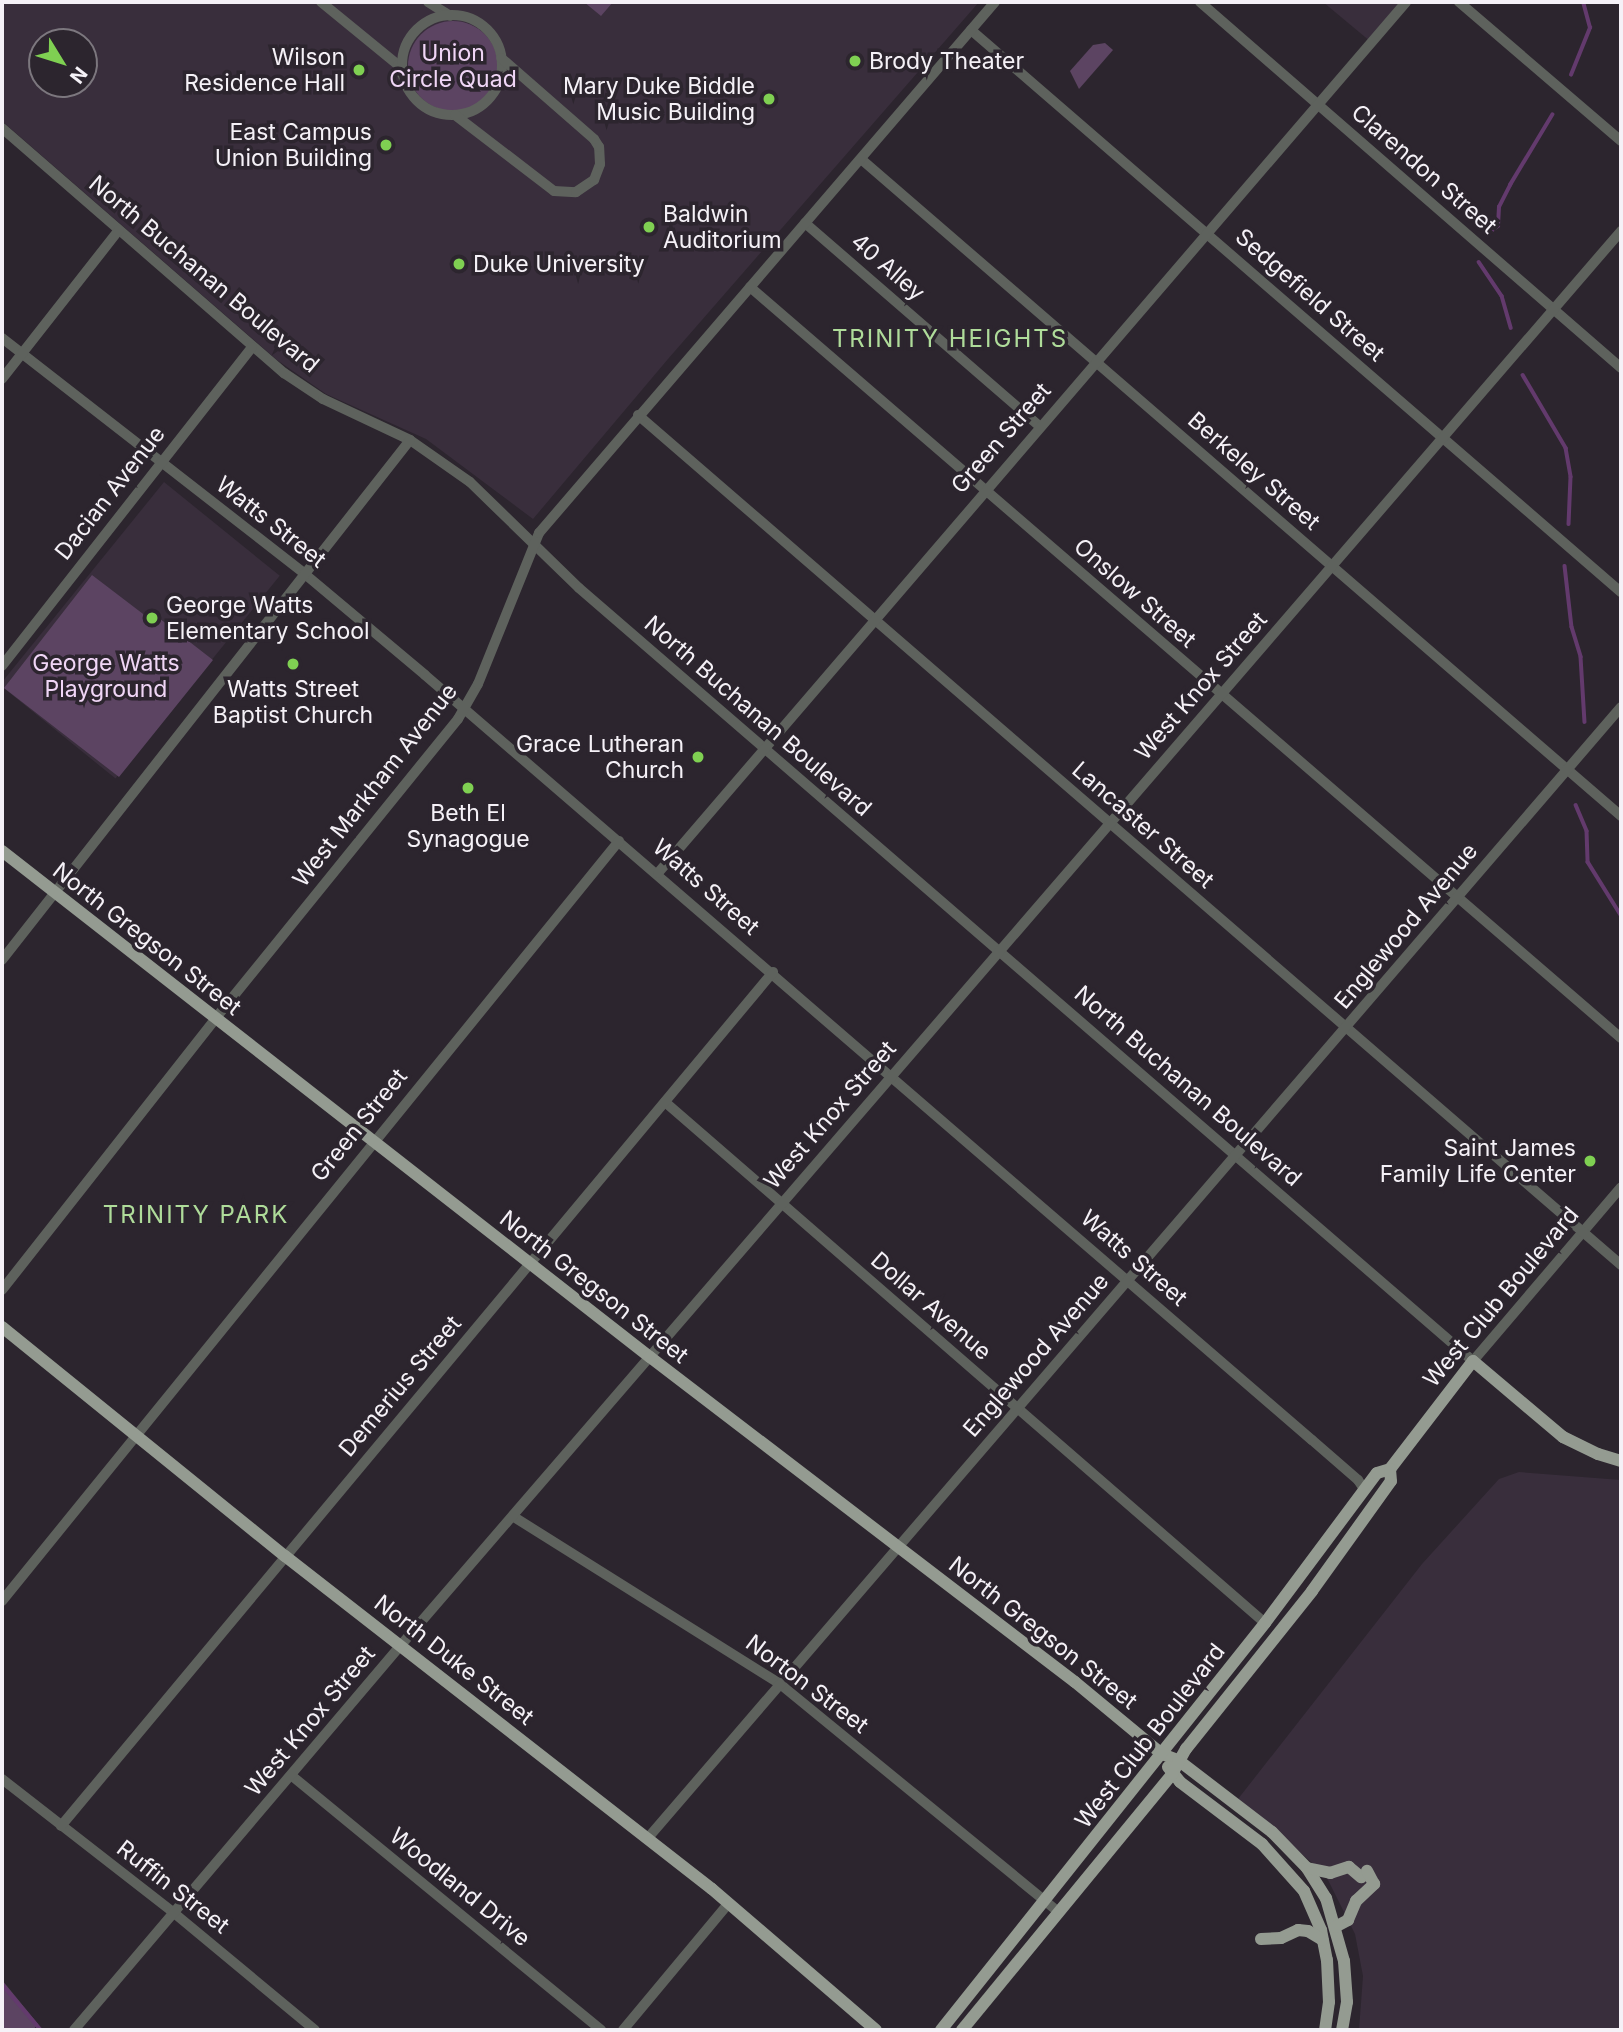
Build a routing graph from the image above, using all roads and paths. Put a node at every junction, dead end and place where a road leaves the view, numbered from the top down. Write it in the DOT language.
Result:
graph roads {
  1 [pos="321,2"];
  2 [pos="428,2"];
  3 [pos="995,2"];
  4 [pos="1200,2"];
  5 [pos="1406,2"];
  6 [pos="1459,2"];
  7 [pos="450,16"];
  8 [pos="971,30"];
  9 [pos="501,58"];
  10 [pos="403,75"];
  11 [pos="1317,103"];
  12 [pos="455,115"];
  13 [pos="2,128"];
  14 [pos="1621,141"];
  15 [pos="860,159"];
  16 [pos="805,223"];
  17 [pos="119,230"];
  18 [pos="1621,231"];
  19 [pos="1205,233"];
  20 [pos="750,287"];
  21 [pos="1553,310"];
  22 [pos="2,338"];
  23 [pos="252,347"];
  24 [pos="22,354"];
  25 [pos="1094,362"];
  26 [pos="1621,368"];
  27 [pos="2,379"];
  28 [pos="638,415"];
  29 [pos="1039,426"];
  30 [pos="1443,438"];
  31 [pos="410,440"];
  32 [pos="160,462"];
  33 [pos="984,490"];
  34 [pos="533,541"];
  35 [pos="1332,565"];
  36 [pos="306,575"];
  37 [pos="1621,592"];
  38 [pos="872,620"];
  39 [pos="2,666"];
  40 [pos="1220,695"];
  41 [pos="1621,707"];
  42 [pos="465,709"];
  43 [pos="763,749"];
  44 [pos="1567,769"];
  45 [pos="1621,816"];
  46 [pos="1110,824"];
  47 [pos="619,841"];
  48 [pos="2,851"];
  49 [pos="658,873"];
  50 [pos="54,892"];
  51 [pos="1456,899"];
  52 [pos="1000,951"];
  53 [pos="2,960"];
  54 [pos="773,972"];
  55 [pos="215,1019"];
  56 [pos="1346,1028"];
  57 [pos="1621,1038"];
  58 [pos="892,1077"];
  59 [pos="665,1102"];
  60 [pos="372,1141"];
  61 [pos="1237,1155"];
  62 [pos="1621,1187"];
  63 [pos="781,1203"];
  64 [pos="1582,1231"];
  65 [pos="530,1264"];
  66 [pos="1621,1265"];
  67 [pos="1128,1281"];
  68 [pos="2,1290"];
  69 [pos="2,1328"];
  70 [pos="650,1357"];
  71 [pos="1473,1361"];
  72 [pos="1017,1408"];
  73 [pos="135,1434"];
  74 [pos="1621,1461"];
  75 [pos="1390,1469"];
  76 [pos="1364,1489"];
  77 [pos="514,1517"];
  78 [pos="1355,1533"];
  79 [pos="897,1546"];
  80 [pos="285,1556"];
  81 [pos="2,1601"];
  82 [pos="1265,1623"];
  83 [pos="401,1646"];
  84 [pos="780,1684"];
  85 [pos="1163,1754"];
  86 [pos="1178,1760"];
  87 [pos="1172,1774"];
  88 [pos="292,1776"];
  89 [pos="2,1779"];
  90 [pos="61,1826"];
  91 [pos="647,1839"];
  92 [pos="1307,1868"];
  93 [pos="1046,1901"];
  94 [pos="729,1903"];
  95 [pos="1057,1911"];
  96 [pos="174,1913"];
  97 [pos="1335,1927"];
  98 [pos="1261,1939"];
  99 [pos="1323,1940"];
  100 [pos="74,2030"];
  101 [pos="315,2030"];
  102 [pos="601,2030"];
  103 [pos="623,2030"];
  104 [pos="876,2030"];
  105 [pos="941,2030"];
  106 [pos="962,2030"];
  107 [pos="1325,2030"];
  108 [pos="1342,2030"];
  1 -- 10 [label="street"];
  2 -- 7 [label="street"];
  3 -- 8 [label="street, West Markham Avenue"];
  4 -- 11 [label="street, Clarendon Street"];
  5 -- 11 [label="street, Green Street"];
  6 -- 14 [label="street"];
  7 -- 9 [label="street"];
  7 -- 10 [label="street"];
  8 -- 15 [label="street, West Markham Avenue"];
  8 -- 19 [label="street, Sedgefield Street"];
  9 -- 12 [label="street"];
  9 -- 12 [label="street"];
  10 -- 12 [label="street"];
  11 -- 19 [label="street, Green Street"];
  11 -- 21 [label="street, Clarendon Street"];
  13 -- 17 [label="street, North Buchanan Boulevard"];
  15 -- 16 [label="street, West Markham Avenue"];
  15 -- 25 [label="street, Berkeley Street"];
  16 -- 20 [label="street, West Markham Avenue"];
  16 -- 29 [label="street, 40 Alley"];
  17 -- 23 [label="street, North Buchanan Boulevard"];
  17 -- 24 [label="street"];
  18 -- 21 [label="street, West Knox Street"];
  19 -- 25 [label="street, Green Street"];
  19 -- 30 [label="street, Sedgefield Street"];
  20 -- 28 [label="street, West Markham Avenue"];
  20 -- 33 [label="street, Onslow Street"];
  21 -- 26 [label="street, Clarendon Street"];
  21 -- 30 [label="street, West Knox Street"];
  22 -- 24 [label="street, Watts Street"];
  23 -- 31 [label="street, North Buchanan Boulevard"];
  23 -- 32 [label="street, Dacian Avenue"];
  24 -- 27 [label="street"];
  24 -- 32 [label="street, Watts Street"];
  25 -- 29 [label="street, Green Street"];
  25 -- 35 [label="street, Berkeley Street"];
  28 -- 34 [label="street, West Markham Avenue"];
  28 -- 38 [label="street, Lancaster Street"];
  29 -- 33 [label="street, Green Street"];
  30 -- 35 [label="street, West Knox Street"];
  30 -- 37 [label="street, Sedgefield Street"];
  31 -- 34 [label="street, North Buchanan Boulevard"];
  31 -- 36 [label="street"];
  32 -- 36 [label="street, Watts Street"];
  32 -- 39 [label="street, Dacian Avenue"];
  33 -- 38 [label="street, Green Street"];
  33 -- 40 [label="street, Onslow Street"];
  34 -- 42 [label="street, West Markham Avenue"];
  34 -- 43 [label="street, North Buchanan Boulevard"];
  35 -- 40 [label="street, West Knox Street"];
  35 -- 44 [label="street, Berkeley Street"];
  36 -- 42 [label="street, Watts Street"];
  36 -- 50 [label="street"];
  38 -- 43 [label="street, Green Street"];
  38 -- 46 [label="street, Lancaster Street"];
  40 -- 46 [label="street, West Knox Street"];
  40 -- 51 [label="street, Onslow Street"];
  41 -- 44 [label="street, Englewood Avenue"];
  42 -- 47 [label="street, Watts Street"];
  42 -- 55 [label="street, West Markham Avenue"];
  43 -- 49 [label="street, Green Street"];
  43 -- 52 [label="street, North Buchanan Boulevard"];
  44 -- 45 [label="street, Berkeley Street"];
  44 -- 51 [label="street, Englewood Avenue"];
  46 -- 52 [label="street, West Knox Street"];
  46 -- 56 [label="street, Lancaster Street"];
  47 -- 49 [label="street, Watts Street"];
  47 -- 60 [label="street, Green Street"];
  48 -- 50 [label="main road, North Gregson Street"];
  49 -- 54 [label="street, Watts Street"];
  50 -- 53 [label="street"];
  50 -- 55 [label="main road, North Gregson Street"];
  51 -- 56 [label="street, Englewood Avenue"];
  51 -- 57 [label="street, Onslow Street"];
  52 -- 58 [label="street, West Knox Street"];
  52 -- 61 [label="street, North Buchanan Boulevard"];
  54 -- 58 [label="street, Watts Street"];
  54 -- 59 [label="street, Demerius Street"];
  55 -- 60 [label="main road, North Gregson Street"];
  55 -- 68 [label="street, West Markham Avenue"];
  56 -- 61 [label="street, Englewood Avenue"];
  56 -- 64 [label="street, Lancaster Street"];
  58 -- 63 [label="street, West Knox Street"];
  58 -- 67 [label="street, Watts Street"];
  59 -- 63 [label="street, Dollar Avenue"];
  59 -- 65 [label="street, Demerius Street"];
  60 -- 65 [label="main road, North Gregson Street"];
  60 -- 73 [label="street, Green Street"];
  61 -- 67 [label="street, Englewood Avenue"];
  61 -- 71 [label="street, North Buchanan Boulevard"];
  62 -- 64 [label="street, West Club Boulevard"];
  63 -- 70 [label="street, West Knox Street"];
  63 -- 72 [label="street, Dollar Avenue"];
  64 -- 66 [label="street, Lancaster Street"];
  64 -- 71 [label="street, West Club Boulevard"];
  65 -- 70 [label="main road, North Gregson Street"];
  65 -- 80 [label="street, Demerius Street"];
  67 -- 72 [label="street, Englewood Avenue"];
  67 -- 76 [label="street, Watts Street"];
  69 -- 73 [label="main road, North Duke Street"];
  70 -- 77 [label="street, West Knox Street"];
  70 -- 79 [label="main road, North Gregson Street"];
  71 -- 74 [label="main road"];
  71 -- 75 [label="main road, West Club Boulevard"];
  72 -- 79 [label="street, Englewood Avenue"];
  72 -- 82 [label="street, Dollar Avenue"];
  73 -- 80 [label="main road, North Duke Street"];
  73 -- 81 [label="street, Green Street"];
  75 -- 76 [label="main road, West Club Boulevard"];
  75 -- 78 [label="main road, West Club Boulevard"];
  76 -- 78 [label="main road"];
  76 -- 82 [label="main road, West Club Boulevard"];
  77 -- 83 [label="street, West Knox Street"];
  77 -- 84 [label="street, Norton Street"];
  78 -- 86 [label="main road, West Club Boulevard"];
  79 -- 84 [label="street, Englewood Avenue"];
  79 -- 85 [label="main road, North Gregson Street"];
  80 -- 83 [label="main road, North Duke Street"];
  80 -- 90 [label="street, Demerius Street"];
  82 -- 85 [label="main road, West Club Boulevard"];
  83 -- 88 [label="street, West Knox Street"];
  83 -- 91 [label="main road, North Duke Street"];
  84 -- 91 [label="street, Englewood Avenue"];
  84 -- 93 [label="street, Norton Street"];
  85 -- 86 [label="main road, North Gregson Street"];
  85 -- 87 [label="main road, North Gregson Street"];
  85 -- 93 [label="main road, West Club Boulevard"];
  86 -- 87 [label="main road, West Club Boulevard"];
  86 -- 92 [label="main road, North Gregson Street"];
  87 -- 95 [label="main road, West Club Boulevard"];
  87 -- 99 [label="main road, North Gregson Street"];
  88 -- 96 [label="street, West Knox Street"];
  88 -- 102 [label="street, Woodland Drive"];
  89 -- 90 [label="street, Ruffin Street"];
  90 -- 96 [label="street, Ruffin Street"];
  91 -- 94 [label="main road, North Duke Street"];
  92 -- 97 [label="main road, North Gregson Street"];
  92 -- 97 [label="main road"];
  93 -- 95 [label="street, Norton Street"];
  93 -- 105 [label="main road, West Club Boulevard"];
  94 -- 103 [label="street"];
  94 -- 104 [label="main road, North Duke Street"];
  95 -- 106 [label="main road, West Club Boulevard"];
  96 -- 100 [label="street, West Knox Street"];
  96 -- 101 [label="street, Ruffin Street"];
  97 -- 108 [label="main road, North Gregson Street"];
  98 -- 99 [label="main road"];
  99 -- 107 [label="main road, North Gregson Street"];
}
